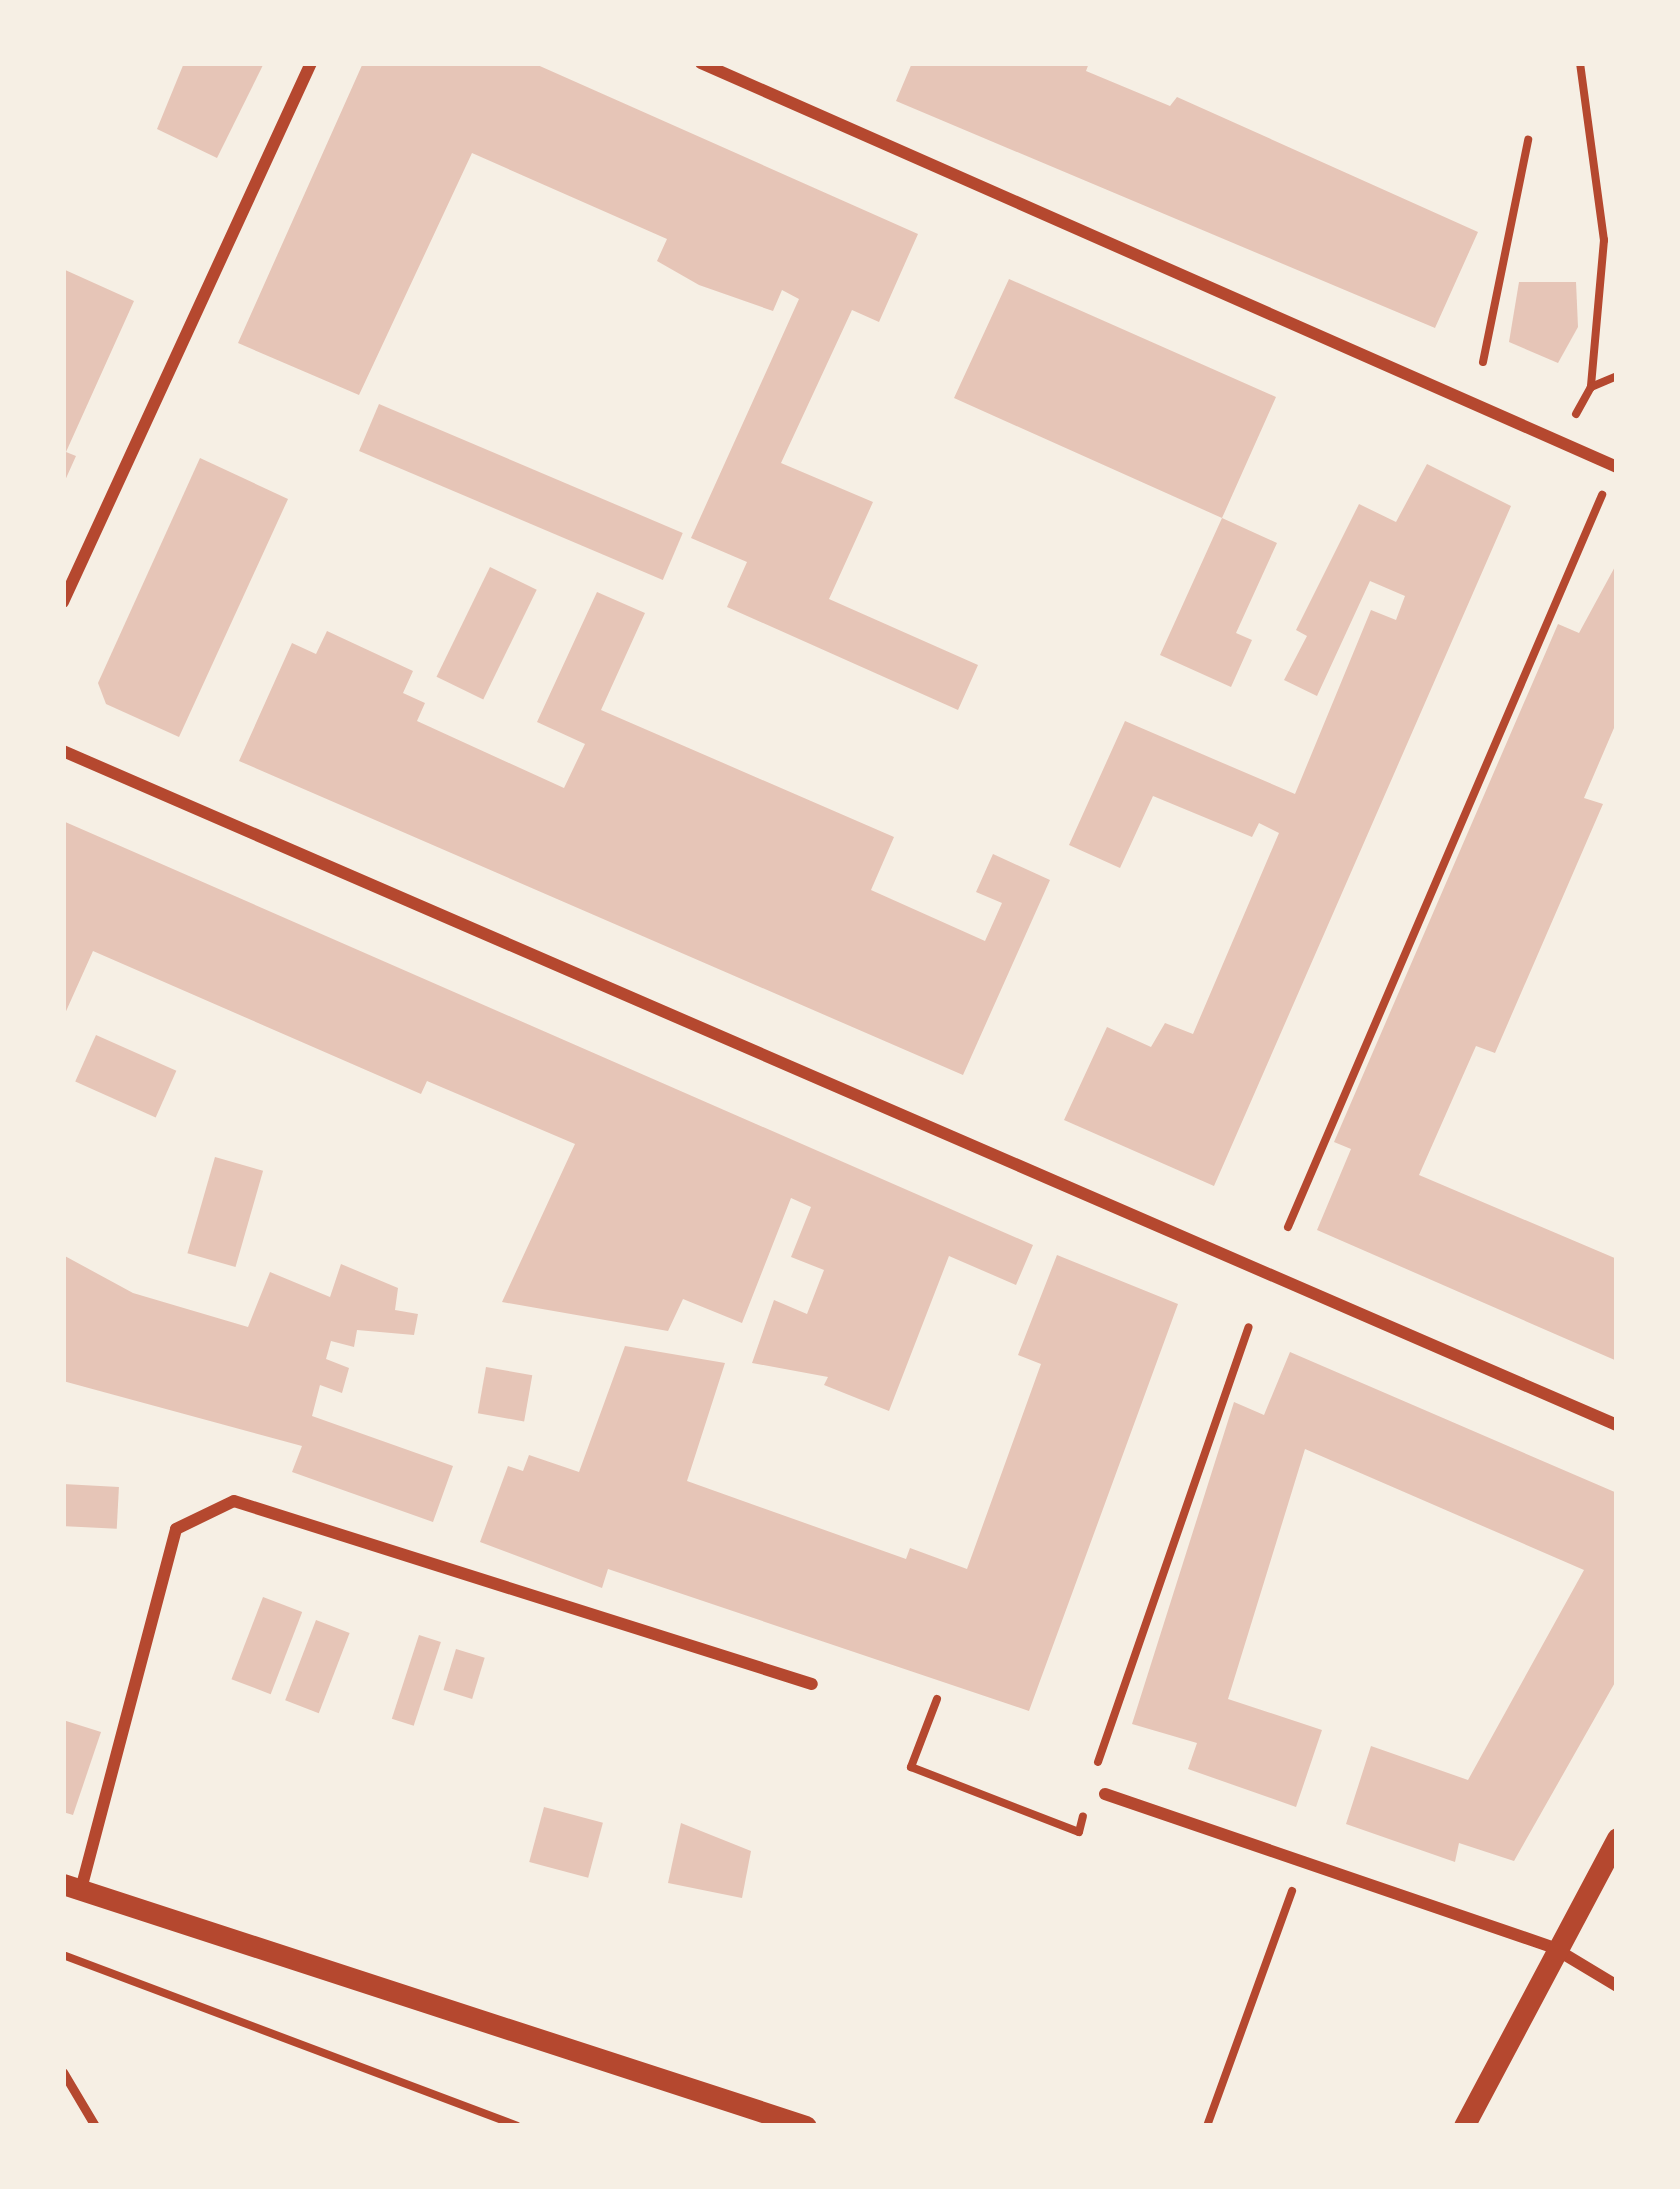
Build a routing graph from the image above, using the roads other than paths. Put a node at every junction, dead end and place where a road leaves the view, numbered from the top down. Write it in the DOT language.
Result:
graph roads {
  1 [pos="311,63"];
  2 [pos="701,63"];
  3 [pos="1616,466"];
  4 [pos="63,602"];
  5 [pos="63,751"];
  6 [pos="1617,1425"];
  7 [pos="812,1684"];
  8 [pos="1105,1794"];
  9 [pos="1617,1838"];
  10 [pos="72,1886"];
  11 [pos="1554,1948"];
  12 [pos="1617,1986"];
  13 [pos="63,2072"];
  14 [pos="95,2126"];
  15 [pos="806,2126"];
  16 [pos="1463,2126"];
  1 -- 4 [label="street"];
  2 -- 3 [label="street"];
  5 -- 6 [label="street"];
  7 -- 10 [label="street"];
  8 -- 11 [label="street"];
  9 -- 11 [label="street"];
  10 -- 15 [label="street"];
  11 -- 12 [label="street"];
  11 -- 16 [label="street"];
  13 -- 14 [label="lane"];
}
